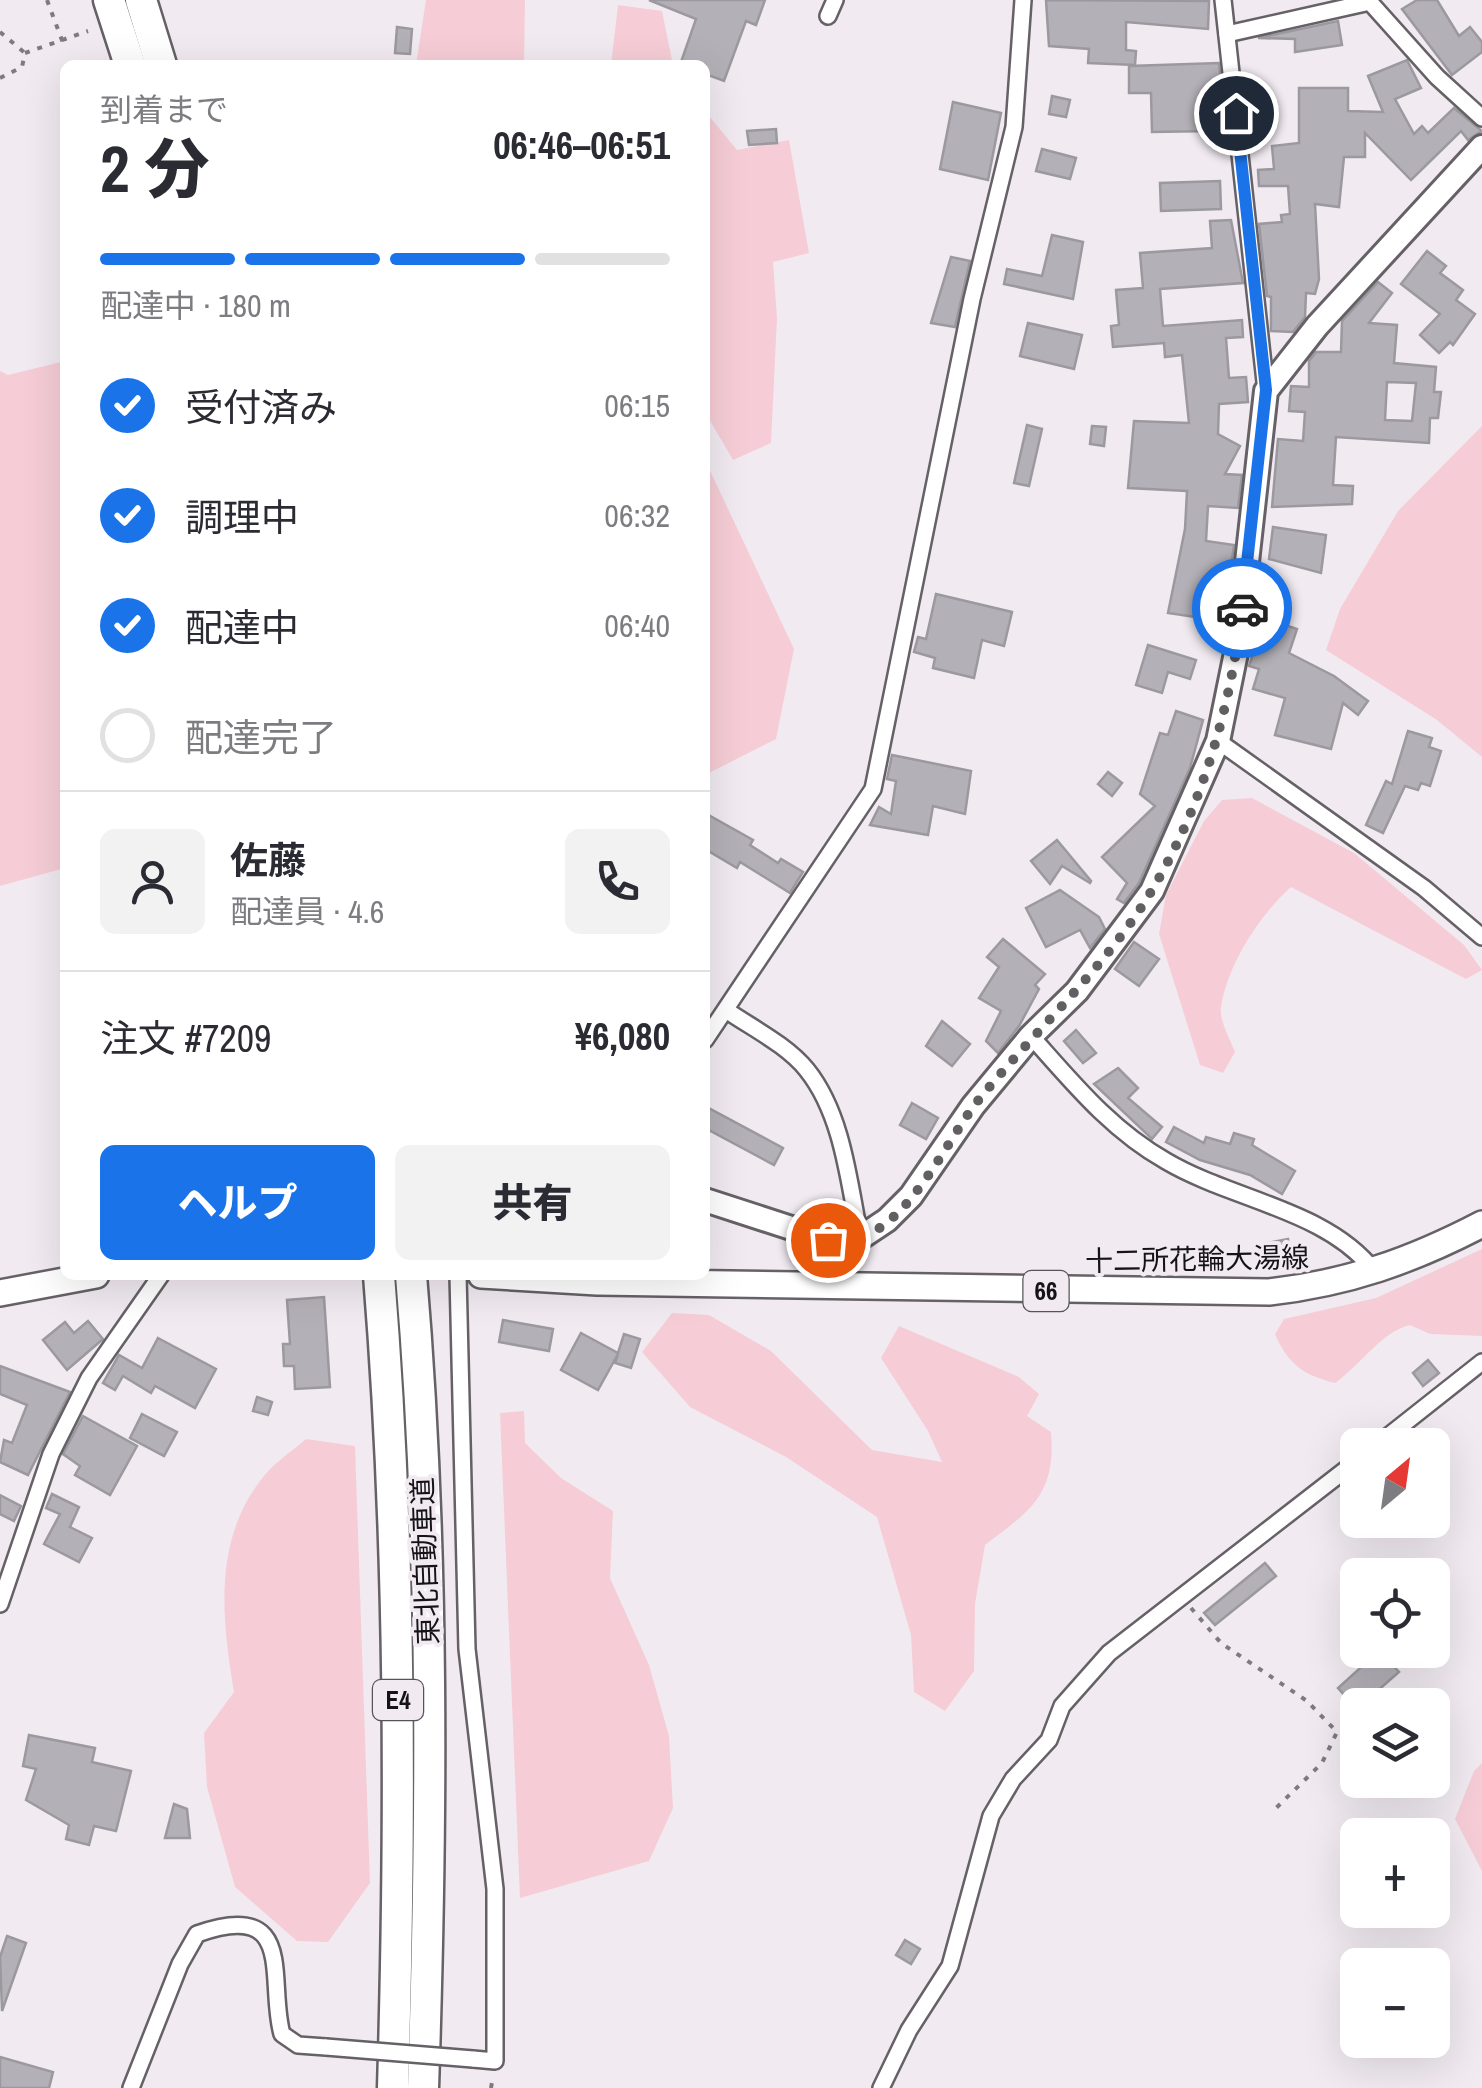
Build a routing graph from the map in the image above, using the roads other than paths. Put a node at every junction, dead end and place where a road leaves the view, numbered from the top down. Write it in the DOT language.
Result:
graph roads {
  1 [pos="109,0"];
  2 [pos="141,0"];
  3 [pos="835,0"];
  4 [pos="1023,0"];
  5 [pos="1223,0"];
  6 [pos="1369,1"];
  7 [pos="828,16"];
  8 [pos="1227,34"];
  9 [pos="128,60"];
  10 [pos="160,60"];
  11 [pos="1482,118"];
  12 [pos="1481,153"];
  13 [pos="1266,390"];
  14 [pos="1218,740"];
  15 [pos="1482,938"];
  16 [pos="726,1010"];
  17 [pos="710,1033"];
  18 [pos="1031,1036"];
  19 [pos="710,1202"];
  20 [pos="1482,1224"];
  21 [pos="860,1238"];
  22 [pos="1374,1271"];
  23 [pos="71,1280"];
  24 [pos="158,1280"];
  25 [pos="380,1280"];
  26 [pos="411,1280"];
  27 [pos="458,1280"];
  28 [pos="638,1280"];
  29 [pos="0,1294"];
  30 [pos="1482,1362"];
  31 [pos="1399,1428"];
  32 [pos="1340,1474"];
  33 [pos="0,1604"];
  34 [pos="131,2088"];
  35 [pos="393,2088"];
  36 [pos="423,2088"];
  37 [pos="880,2088"];
  1 -- 9 [label="highway"];
  2 -- 10 [label="highway"];
  3 -- 7 [label="street"];
  4 -- 16 [label="street"];
  5 -- 8 [label="street"];
  6 -- 8 [label="street"];
  6 -- 11 [label="street"];
  8 -- 13 [label="street"];
  12 -- 13 [label="street"];
  13 -- 14 [label="street"];
  14 -- 15 [label="street"];
  14 -- 18 [label="street"];
  16 -- 17 [label="street"];
  16 -- 21 [label="street"];
  18 -- 21 [label="street"];
  18 -- 22 [label="street"];
  19 -- 21 [label="street"];
  20 -- 22 [label="main road, 十二所花輪大湯線 / 66"];
  22 -- 28 [label="main road, 十二所花輪大湯線 / 66"];
  23 -- 29 [label="main road"];
  24 -- 33 [label="street"];
  25 -- 35 [label="highway, 東北自動車道 / E4"];
  26 -- 36 [label="highway, 東北自動車道 / E4"];
  27 -- 34 [label="street, bridge"];
  30 -- 31 [label="street"];
  32 -- 37 [label="street"];
}
